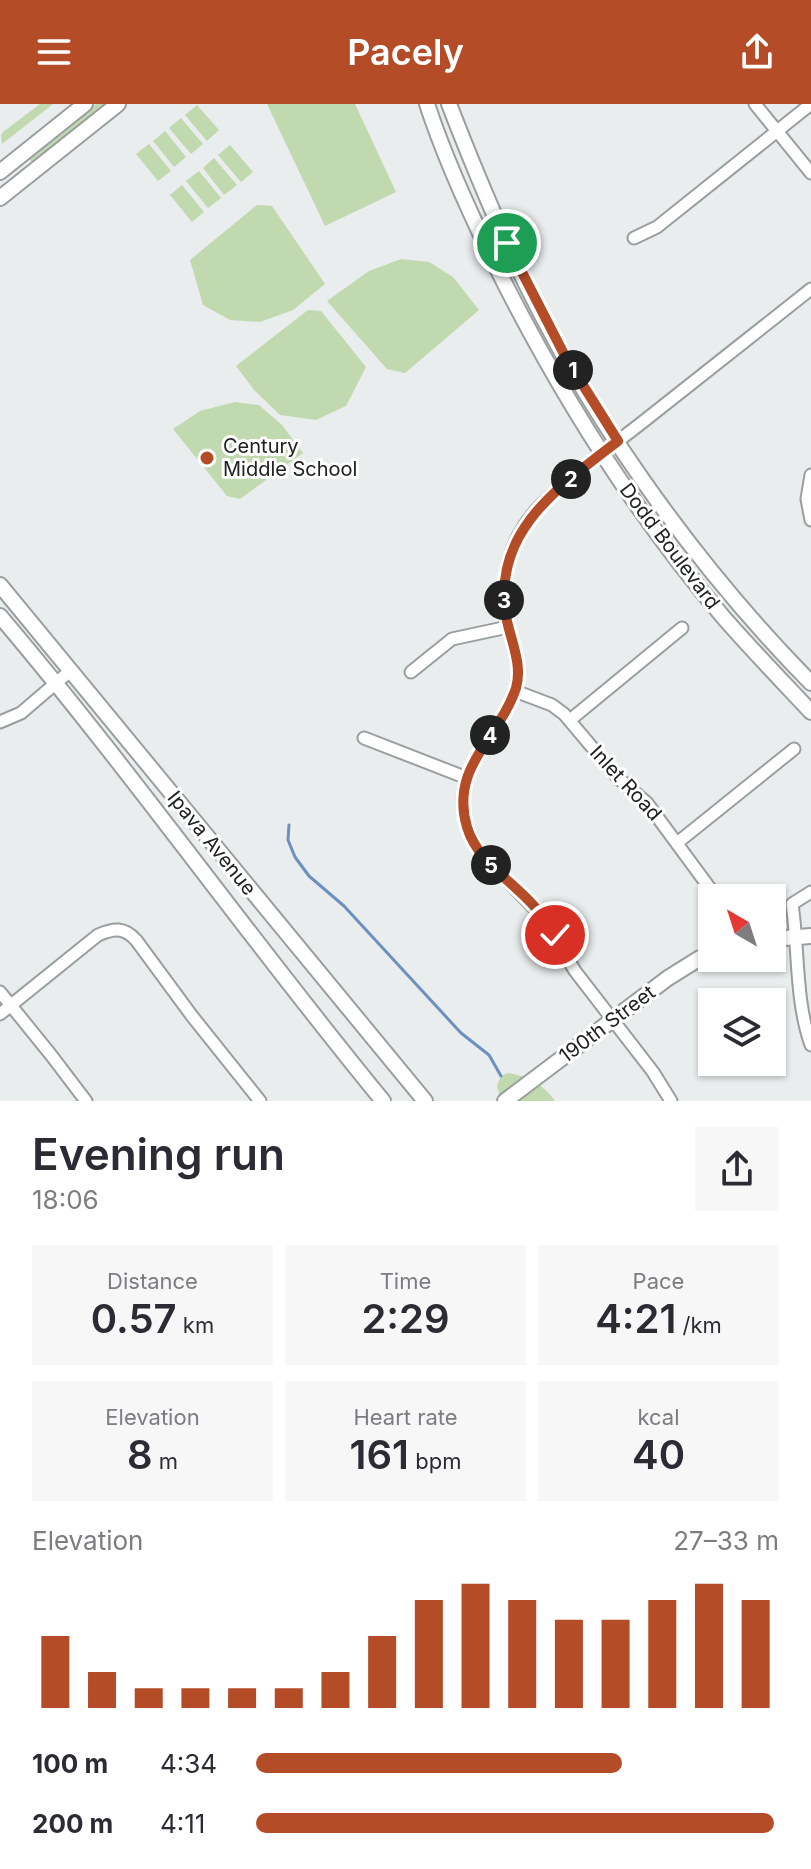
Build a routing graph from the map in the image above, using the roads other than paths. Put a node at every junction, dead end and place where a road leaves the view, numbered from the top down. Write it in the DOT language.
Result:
graph roads {
  1 [pos="85,104"];
  2 [pos="118,104"];
  3 [pos="427,104"];
  4 [pos="449,104"];
  5 [pos="755,104"];
  6 [pos="811,104"];
  7 [pos="778,131"];
  8 [pos="0,172"];
  9 [pos="811,173"];
  10 [pos="0,198"];
  11 [pos="634,238"];
  12 [pos="811,289"];
  13 [pos="618,441"];
  14 [pos="603,453"];
  15 [pos="811,475"];
  16 [pos="811,520"];
  17 [pos="0,585"];
  18 [pos="0,616"];
  19 [pos="508,627"];
  20 [pos="682,628"];
  21 [pos="70,671"];
  22 [pos="411,672"];
  23 [pos="56,683"];
  24 [pos="811,683"];
  25 [pos="515,691"];
  26 [pos="811,712"];
  27 [pos="570,720"];
  28 [pos="0,722"];
  29 [pos="364,738"];
  30 [pos="794,749"];
  31 [pos="467,778"];
  32 [pos="677,843"];
  33 [pos="707,884"];
  34 [pos="811,892"];
  35 [pos="804,936"];
  36 [pos="698,959"];
  37 [pos="0,992"];
  38 [pos="11,1006"];
  39 [pos="0,1014"];
  40 [pos="613,1020"];
  41 [pos="811,1045"];
  42 [pos="86,1101"];
  43 [pos="260,1101"];
  44 [pos="383,1101"];
  45 [pos="425,1101"];
  46 [pos="505,1101"];
  47 [pos="671,1101"];
  1 -- 8 [label="main road"];
  2 -- 10 [label="main road"];
  3 -- 14 [label="main road, Dodd Boulevard"];
  4 -- 13 [label="main road, Dodd Boulevard"];
  5 -- 7 [label="street"];
  6 -- 7 [label="street"];
  7 -- 9 [label="street"];
  7 -- 11 [label="street"];
  12 -- 13 [label="street"];
  13 -- 14 [label="street"];
  13 -- 24 [label="main road, Dodd Boulevard"];
  14 -- 19 [label="street"];
  14 -- 26 [label="main road, Dodd Boulevard"];
  15 -- 16 [label="street"];
  17 -- 21 [label="main road, Ipava Avenue"];
  18 -- 23 [label="main road, Ipava Avenue"];
  19 -- 22 [label="street"];
  19 -- 25 [label="street"];
  20 -- 27 [label="street"];
  21 -- 23 [label="street"];
  21 -- 45 [label="main road, Ipava Avenue"];
  23 -- 28 [label="street"];
  23 -- 44 [label="main road, Ipava Avenue"];
  25 -- 27 [label="street, Inlet Road"];
  25 -- 31 [label="street"];
  27 -- 32 [label="street, Inlet Road"];
  29 -- 31 [label="street"];
  30 -- 32 [label="street"];
  31 -- 40 [label="street"];
  32 -- 33 [label="street, Inlet Road"];
  34 -- 35 [label="street"];
  35 -- 41 [label="street"];
  36 -- 40 [label="main road, 190th Street"];
  37 -- 38 [label="street"];
  38 -- 39 [label="street"];
  38 -- 42 [label="street"];
  38 -- 43 [label="street"];
  40 -- 46 [label="main road, 190th Street"];
  40 -- 47 [label="street"];
}
